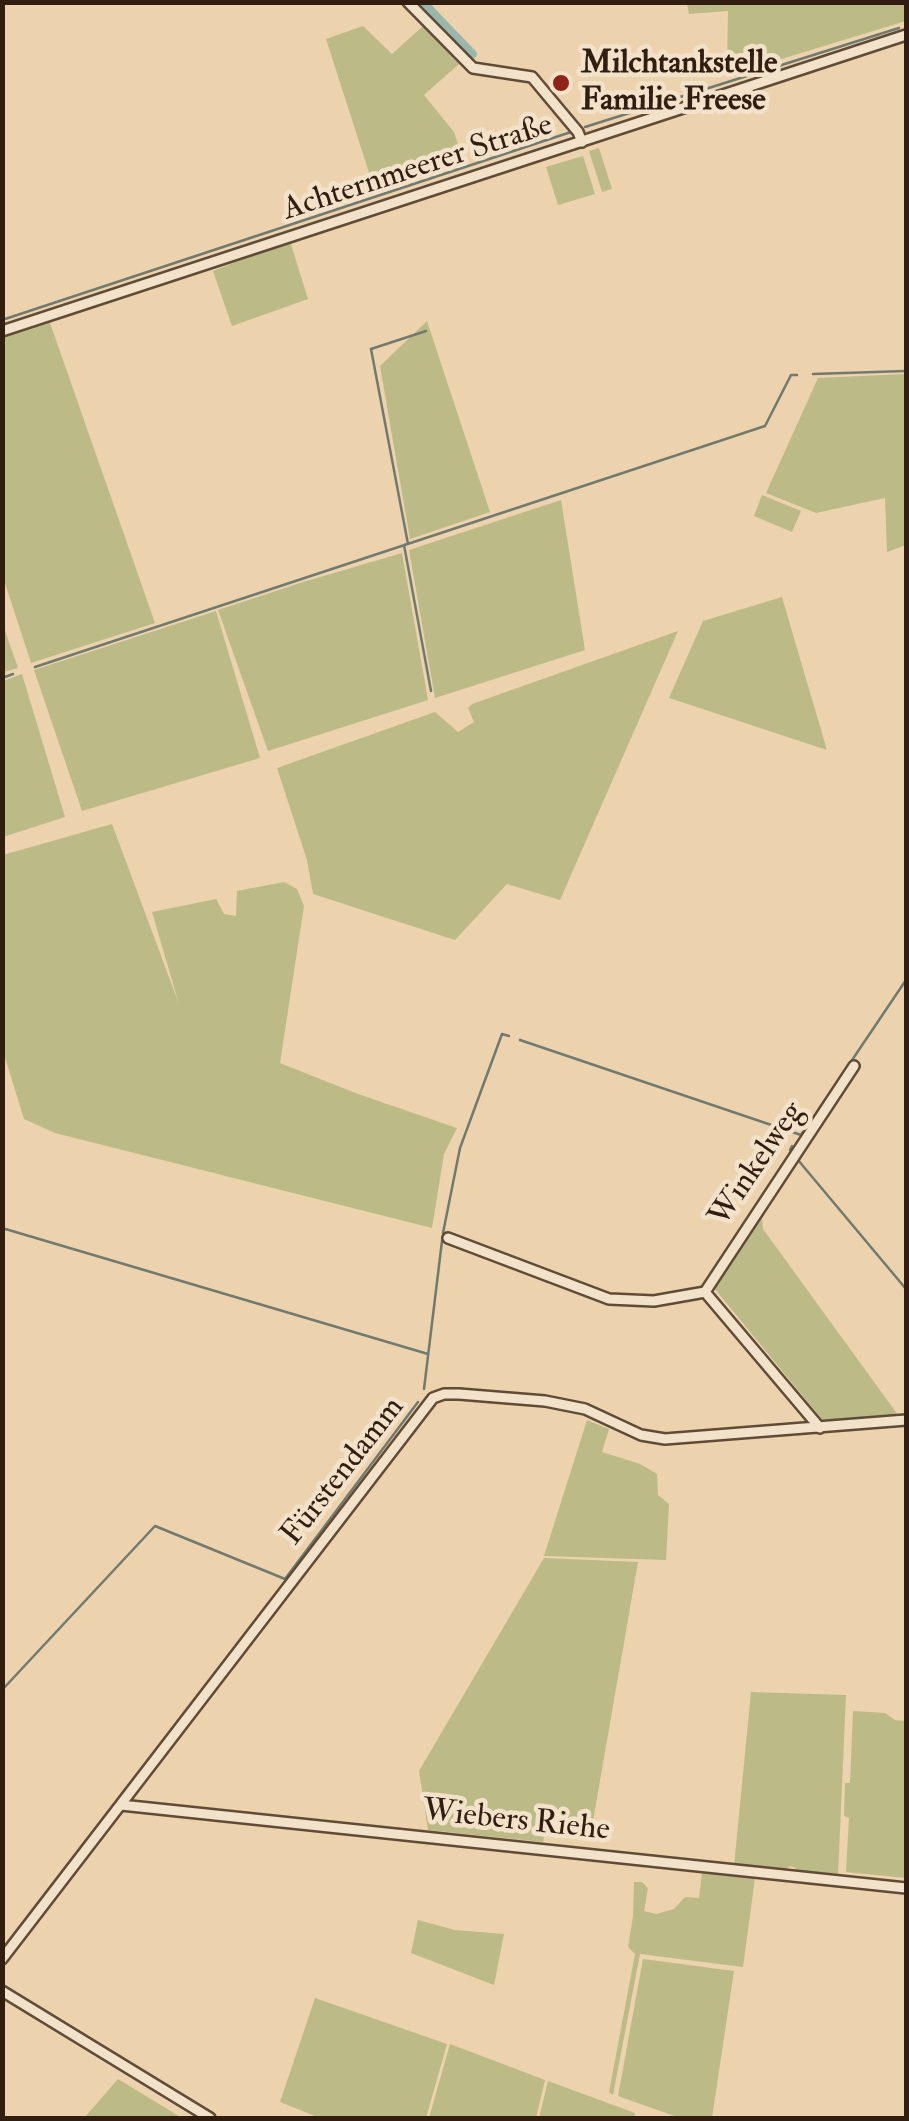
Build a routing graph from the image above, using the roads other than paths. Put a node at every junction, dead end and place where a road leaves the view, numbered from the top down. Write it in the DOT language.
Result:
graph roads {
  1 [pos="408,2"];
  2 [pos="906,35"];
  3 [pos="582,142"];
  4 [pos="2,331"];
  5 [pos="854,1066"];
  6 [pos="448,1238"];
  7 [pos="705,1292"];
  8 [pos="906,1420"];
  9 [pos="820,1428"];
  10 [pos="121,1805"];
  11 [pos="906,1888"];
  12 [pos="2,1959"];
  13 [pos="2,1991"];
  14 [pos="210,2118"];
  1 -- 3 [label="street"];
  2 -- 3 [label="street, Achternmeerer Straße"];
  3 -- 4 [label="street, Achternmeerer Straße"];
  5 -- 7 [label="street, Winkelweg"];
  6 -- 7 [label="street"];
  7 -- 9 [label="street"];
  8 -- 9 [label="street, Fürstendamm"];
  9 -- 10 [label="street, Fürstendamm"];
  10 -- 11 [label="street, Wiebers Riehe"];
  10 -- 12 [label="street, Fürstendamm"];
  13 -- 14 [label="street"];
}
